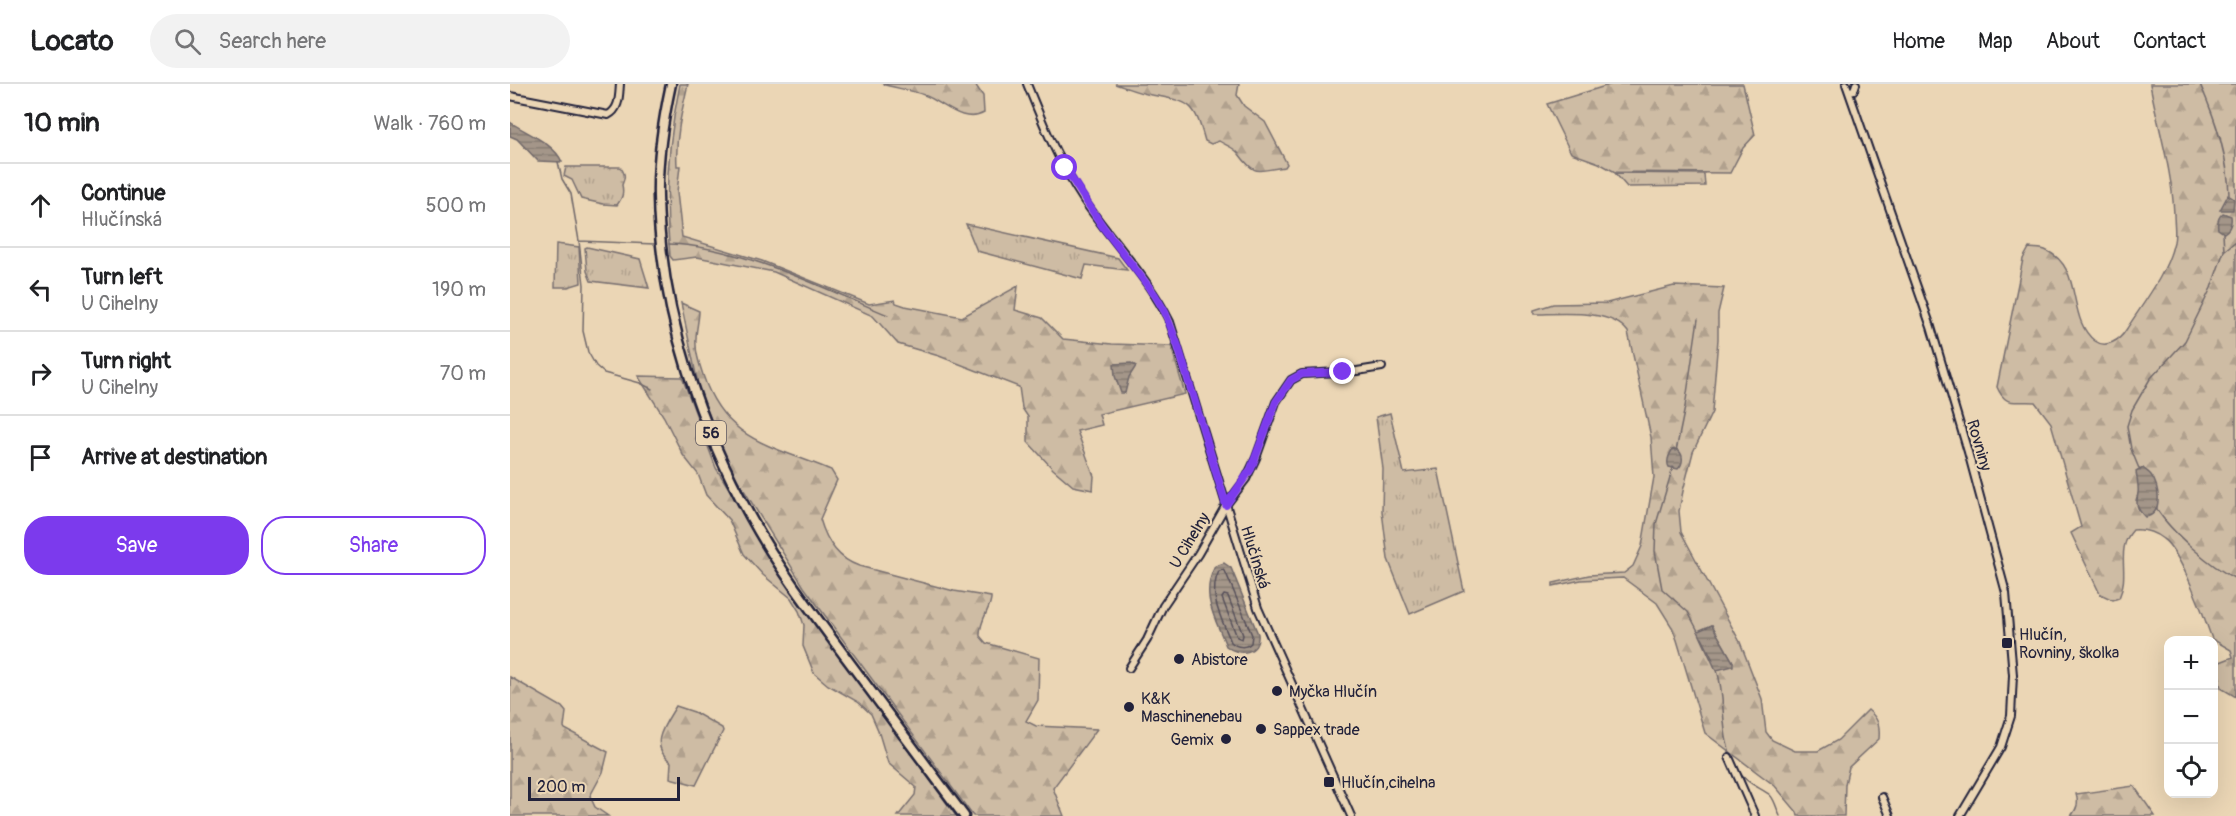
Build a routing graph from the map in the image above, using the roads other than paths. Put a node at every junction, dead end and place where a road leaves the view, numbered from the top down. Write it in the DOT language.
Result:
graph roads {
  1 [pos="619,84"];
  2 [pos="671,84"];
  3 [pos="1027,84"];
  4 [pos="1846,84"];
  5 [pos="1856,84"];
  6 [pos="1850,92"];
  7 [pos="510,96"];
  8 [pos="1382,367"];
  9 [pos="1226,505"];
  10 [pos="1129,668"];
  11 [pos="1729,757"];
  12 [pos="1882,797"];
  13 [pos="964,816"];
  14 [pos="1351,816"];
  15 [pos="1755,816"];
  16 [pos="1890,816"];
  17 [pos="1960,816"];
  1 -- 7 [label="street"];
  2 -- 13 [label="main road, 56"];
  3 -- 9 [label="street, Hlučínská"];
  4 -- 6 [label="street, Rovniny"];
  5 -- 6 [label="street"];
  6 -- 17 [label="street, Rovniny"];
  8 -- 9 [label="street, U Cihelny"];
  9 -- 10 [label="street, U Cihelny"];
  9 -- 14 [label="street, Hlučínská"];
  11 -- 15 [label="street"];
  12 -- 16 [label="street"];
}
